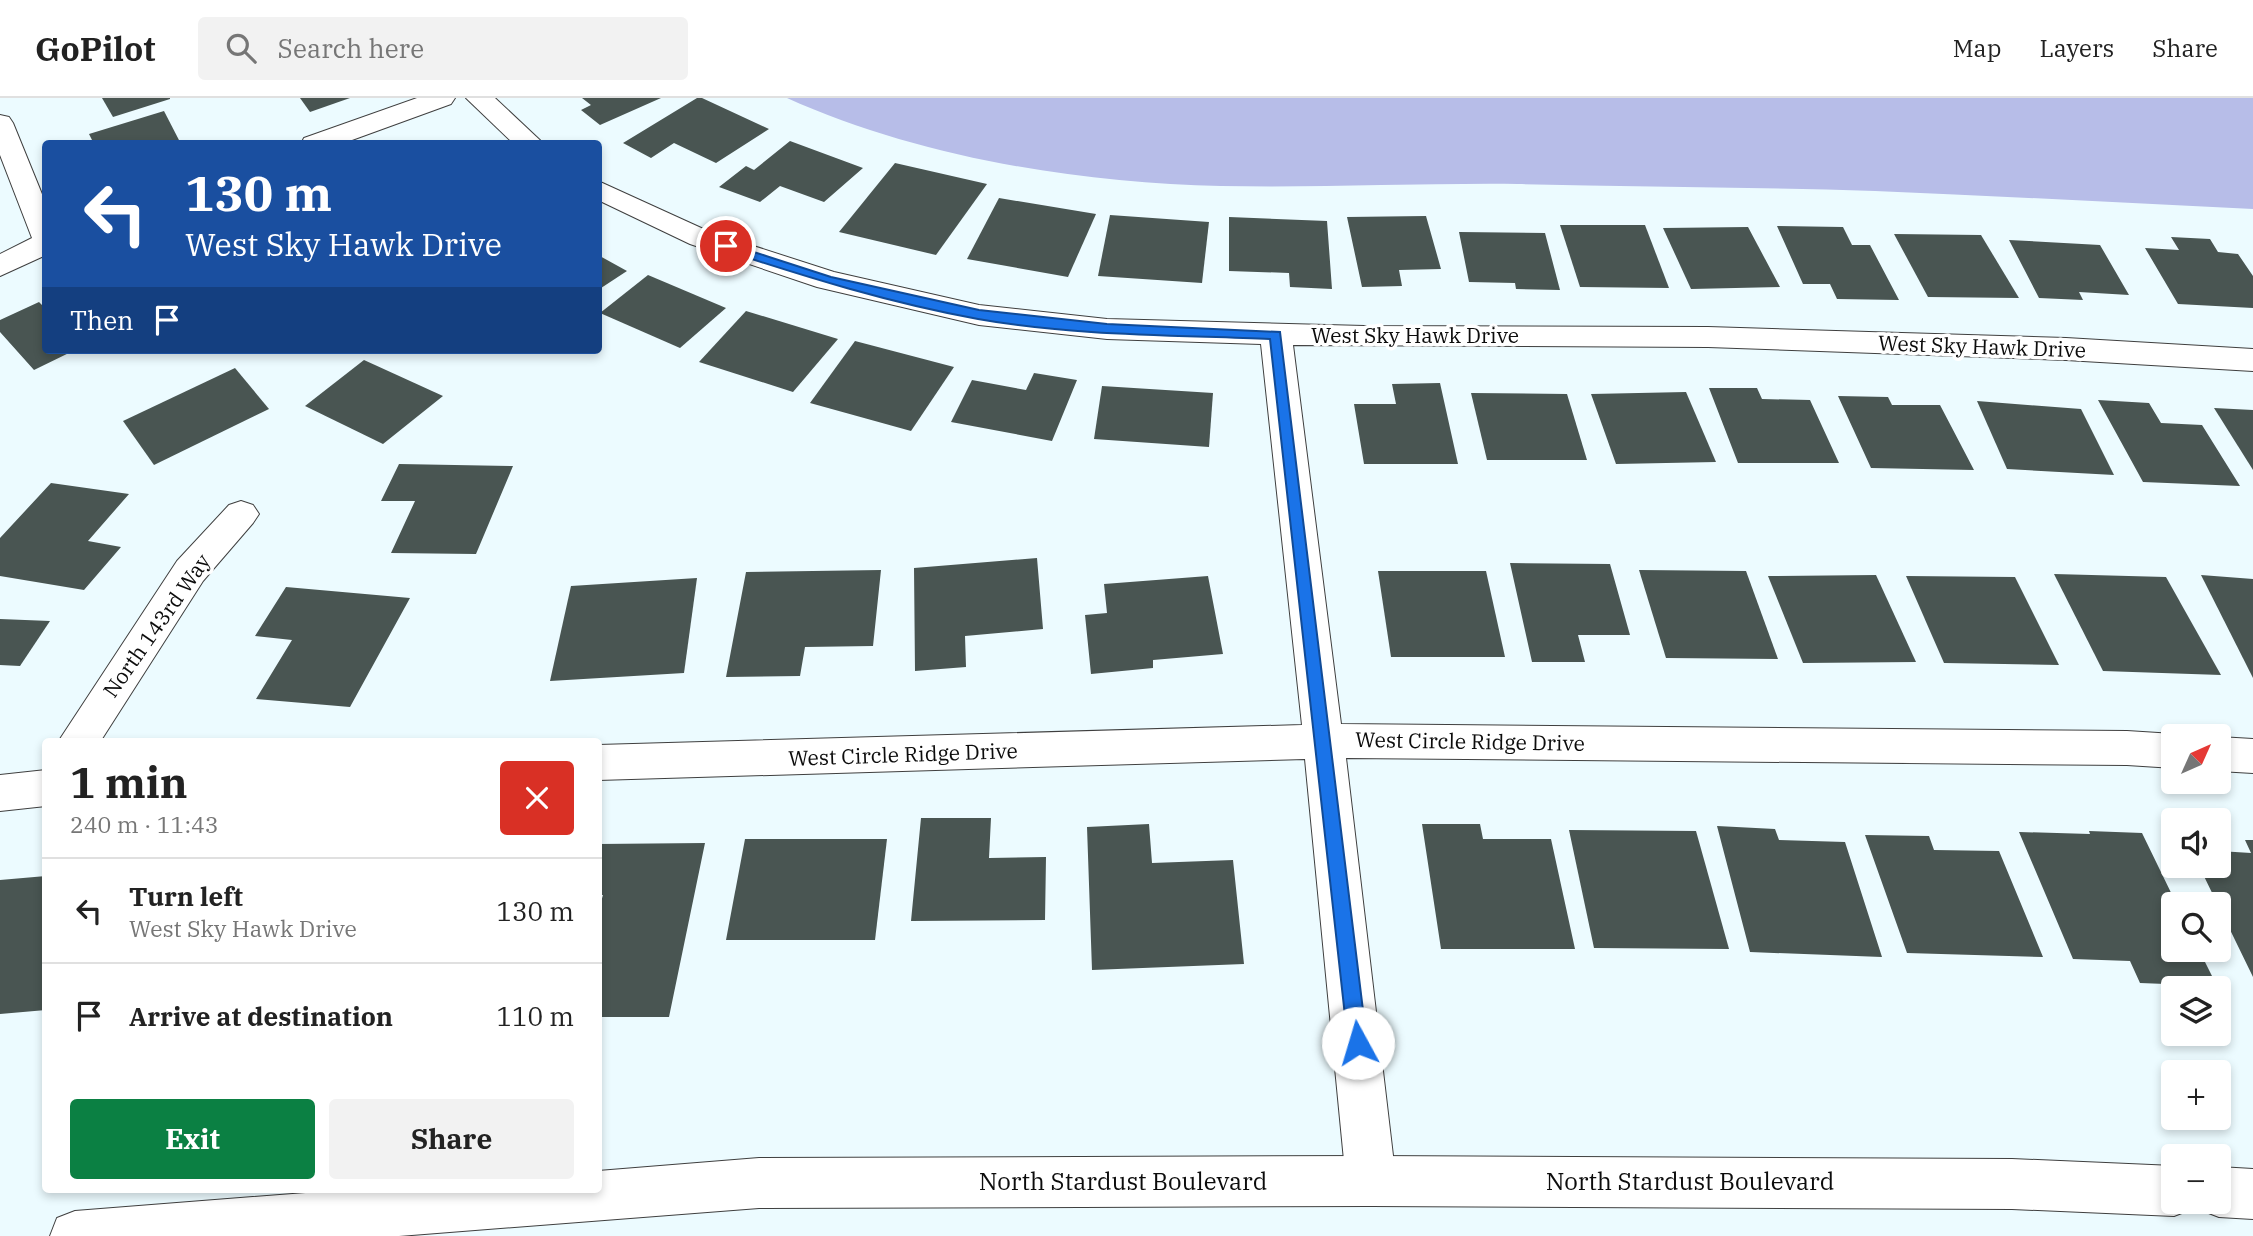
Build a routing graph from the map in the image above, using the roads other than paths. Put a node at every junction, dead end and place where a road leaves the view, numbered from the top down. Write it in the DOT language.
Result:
graph roads {
  1 [pos="442,98"];
  2 [pos="479,98"];
  3 [pos="0,123"];
  4 [pos="325,140"];
  5 [pos="526,140"];
  6 [pos="602,192"];
  7 [pos="42,230"];
  8 [pos="42,245"];
  9 [pos="0,266"];
  10 [pos="1276,335"];
  11 [pos="2253,360"];
  12 [pos="241,514"];
  13 [pos="81,738"];
  14 [pos="1324,741"];
  15 [pos="2161,750"];
  16 [pos="2231,755"];
  17 [pos="2253,756"];
  18 [pos="602,763"];
  19 [pos="42,788"];
  20 [pos="0,793"];
  21 [pos="1371,1181"];
  22 [pos="2161,1190"];
  23 [pos="2231,1193"];
  24 [pos="2253,1194"];
  25 [pos="75,1236"];
  1 -- 4 [label="street"];
  2 -- 5 [label="street"];
  3 -- 7 [label="street"];
  6 -- 10 [label="street, West Sky Hawk Drive"];
  8 -- 9 [label="street"];
  10 -- 11 [label="street, West Sky Hawk Drive"];
  10 -- 14 [label="street"];
  12 -- 13 [label="street, North 143rd Way"];
  14 -- 15 [label="street, West Circle Ridge Drive"];
  14 -- 18 [label="street, West Circle Ridge Drive"];
  14 -- 21 [label="street"];
  16 -- 17 [label="street"];
  19 -- 20 [label="street"];
  21 -- 22 [label="street, North Stardust Boulevard"];
  21 -- 25 [label="street, North Stardust Boulevard"];
  23 -- 24 [label="street"];
}
